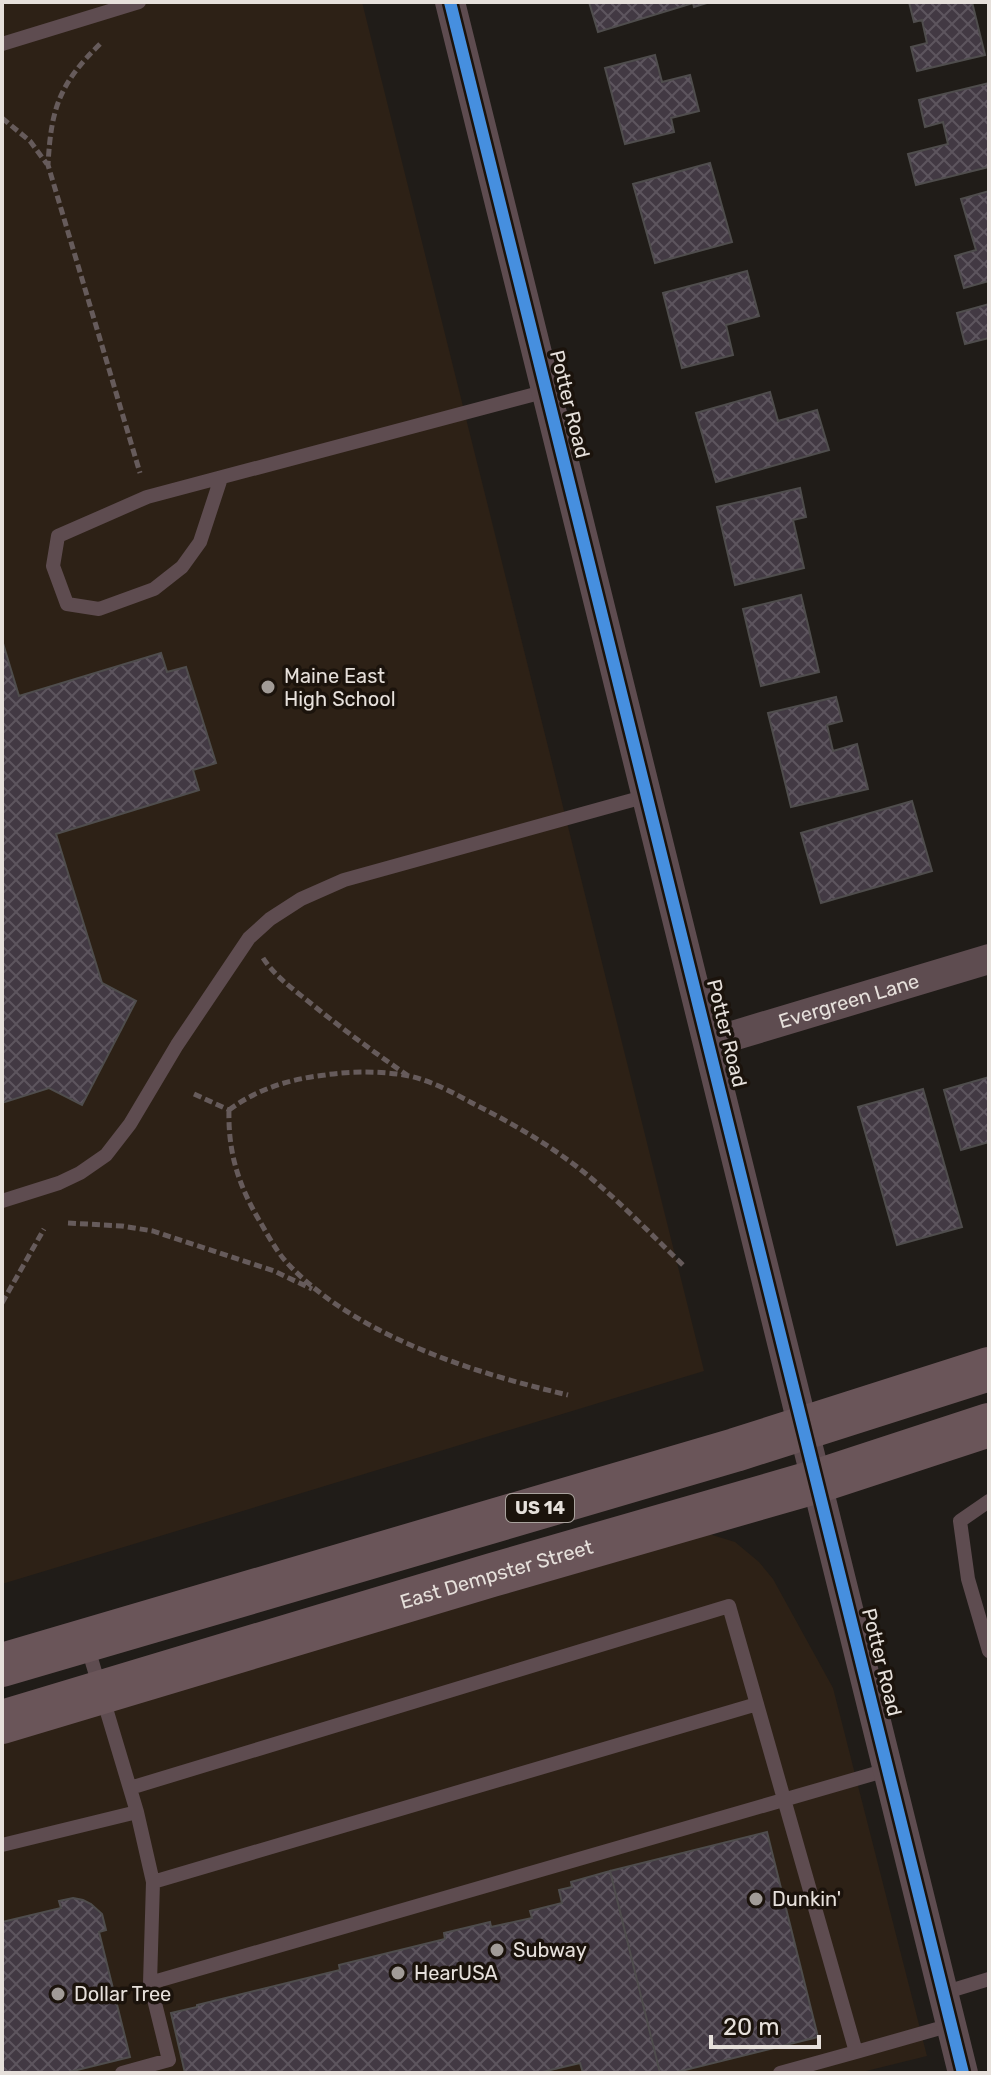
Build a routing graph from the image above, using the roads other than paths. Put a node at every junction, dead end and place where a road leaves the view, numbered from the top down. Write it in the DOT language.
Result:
graph roads {
  1 [pos="139,2"];
  2 [pos="450,2"];
  3 [pos="2,44"];
  4 [pos="547,391"];
  5 [pos="221,478"];
  6 [pos="647,796"];
  7 [pos="989,959"];
  8 [pos="709,1043"];
  9 [pos="2,1201"];
  10 [pos="989,1369"];
  11 [pos="989,1425"];
  12 [pos="805,1429"];
  13 [pos="818,1481"];
  14 [pos="989,1501"];
  15 [pos="85,1641"];
  16 [pos="989,1651"];
  17 [pos="2,1665"];
  18 [pos="101,1691"];
  19 [pos="757,1704"];
  20 [pos="2,1722"];
  21 [pos="887,1770"];
  22 [pos="130,1788"];
  23 [pos="785,1800"];
  24 [pos="137,1812"];
  25 [pos="2,1845"];
  26 [pos="153,1882"];
  27 [pos="989,1979"];
  28 [pos="150,1983"];
  29 [pos="943,1993"];
  30 [pos="951,2025"];
  31 [pos="856,2052"];
  32 [pos="122,2073"];
  33 [pos="780,2073"];
  34 [pos="963,2073"];
  1 -- 3 [label="lane"];
  2 -- 4 [label="street, Potter Road"];
  4 -- 5 [label="lane"];
  4 -- 6 [label="street, Potter Road"];
  5 -- 5 [label="lane"];
  6 -- 8 [label="street, Potter Road"];
  6 -- 9 [label="lane"];
  7 -- 8 [label="street, Evergreen Lane"];
  8 -- 12 [label="street, Potter Road"];
  10 -- 12 [label="main road, US 14"];
  11 -- 13 [label="main road, East Dempster Street / US 14"];
  12 -- 13 [label="street, Potter Road"];
  12 -- 15 [label="main road, US 14"];
  13 -- 18 [label="main road, East Dempster Street / US 14"];
  13 -- 21 [label="street, Potter Road"];
  14 -- 16 [label="lane"];
  15 -- 17 [label="main road, US 14"];
  15 -- 18 [label="lane"];
  18 -- 20 [label="main road, East Dempster Street / US 14"];
  18 -- 22 [label="lane"];
  19 -- 22 [label="lane"];
  19 -- 23 [label="lane"];
  19 -- 26 [label="lane"];
  21 -- 23 [label="lane"];
  21 -- 29 [label="street, Potter Road"];
  22 -- 24 [label="lane"];
  23 -- 28 [label="lane"];
  23 -- 31 [label="lane"];
  24 -- 25 [label="lane"];
  24 -- 26 [label="lane"];
  26 -- 28 [label="lane"];
  27 -- 29 [label="lane"];
  28 -- 32 [label="lane"];
  29 -- 30 [label="street, Potter Road"];
  30 -- 31 [label="lane"];
  30 -- 34 [label="street, Potter Road"];
  31 -- 33 [label="lane"];
}
